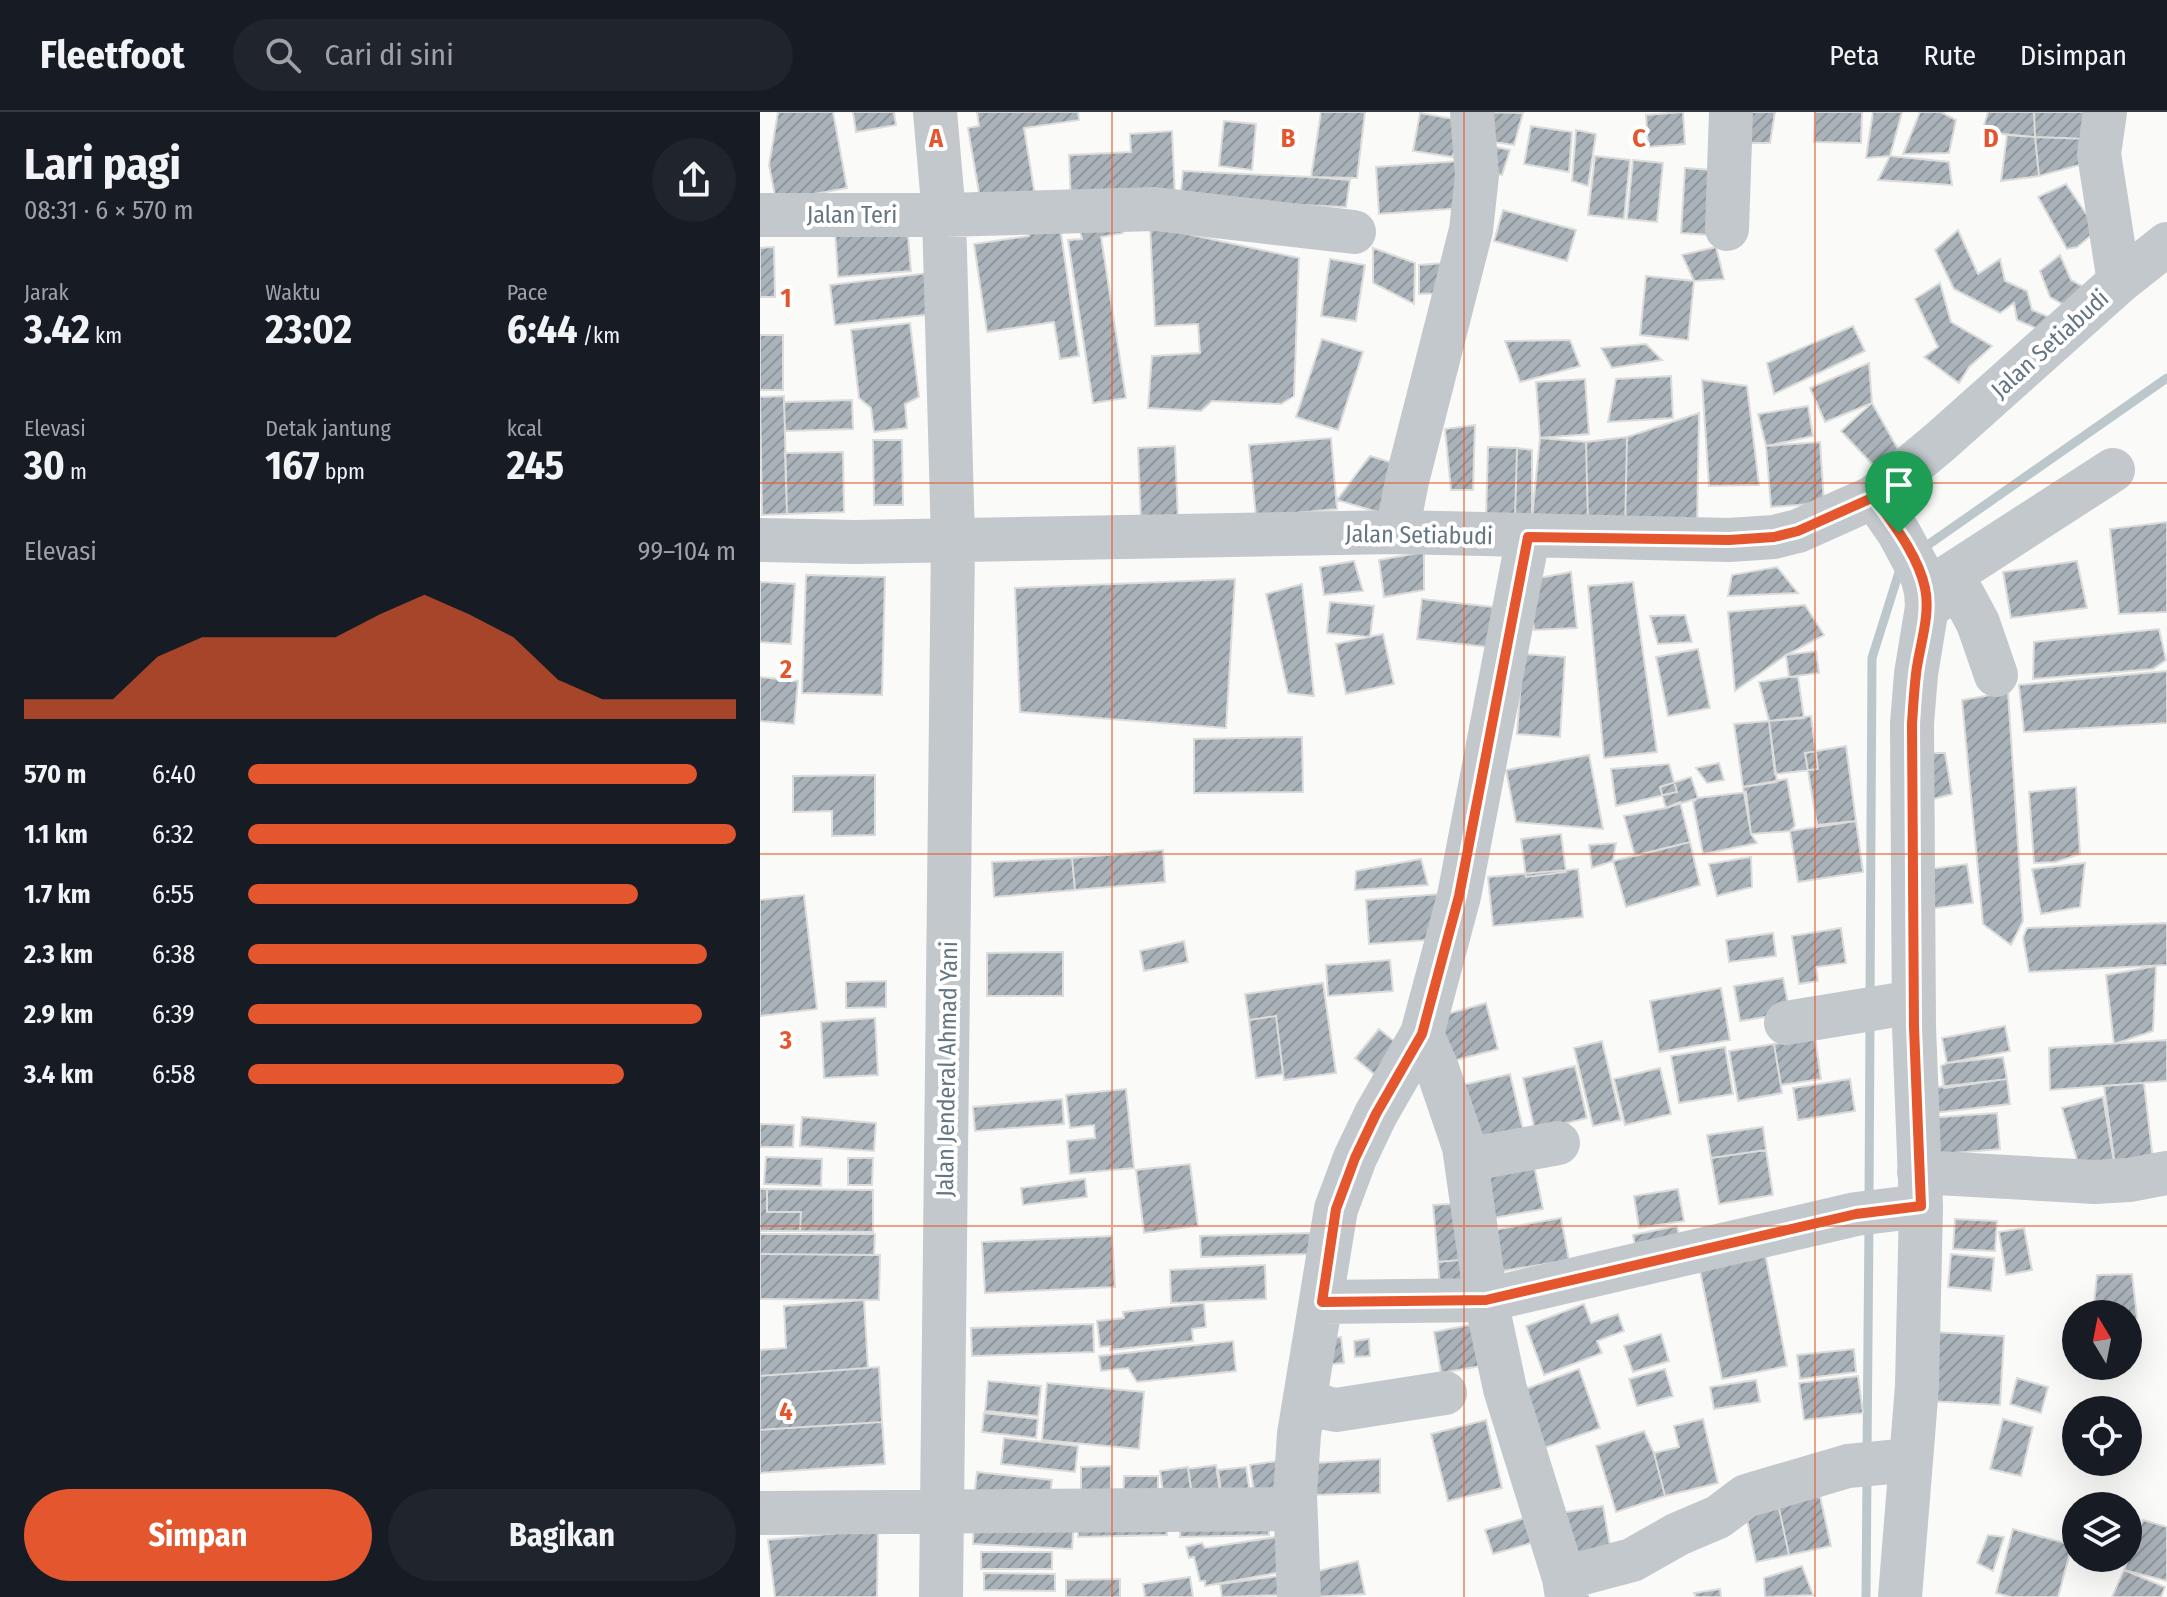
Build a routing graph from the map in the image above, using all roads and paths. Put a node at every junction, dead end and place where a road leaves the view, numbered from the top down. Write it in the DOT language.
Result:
graph roads {
  1 [pos="935,112"];
  2 [pos="1472,112"];
  3 [pos="1731,112"];
  4 [pos="2105,112"];
  5 [pos="760,215"];
  6 [pos="944,215"];
  7 [pos="1727,229"];
  8 [pos="1354,232"];
  9 [pos="2167,244"];
  10 [pos="2119,282"];
  11 [pos="2113,470"];
  12 [pos="1874,497"];
  13 [pos="1397,532"];
  14 [pos="1528,537"];
  15 [pos="760,540"];
  16 [pos="953,540"];
  17 [pos="1925,591"];
  18 [pos="1996,675"];
  19 [pos="1904,1004"];
  20 [pos="1786,1023"];
  21 [pos="1422,1034"];
  22 [pos="1558,1143"];
  23 [pos="1466,1160"];
  24 [pos="2167,1173"];
  25 [pos="1914,1195"];
  26 [pos="1486,1300"];
  27 [pos="1322,1302"];
  28 [pos="1445,1393"];
  29 [pos="1305,1399"];
  30 [pos="1903,1461"];
  31 [pos="1295,1509"];
  32 [pos="941,1511"];
  33 [pos="760,1513"];
  34 [pos="1565,1587"];
  35 [pos="941,1597"];
  36 [pos="1299,1597"];
  37 [pos="1900,1597"];
  1 -- 6 [label="street, Jalan Jenderal Ahmad Yani"];
  2 -- 13 [label="street"];
  3 -- 7 [label="street"];
  4 -- 10 [label="street"];
  5 -- 6 [label="street, Jalan Teri"];
  6 -- 8 [label="street, Jalan Teri"];
  6 -- 16 [label="street, Jalan Jenderal Ahmad Yani"];
  9 -- 10 [label="street, Jalan Setiabudi"];
  10 -- 12 [label="street, Jalan Setiabudi"];
  11 -- 17 [label="street"];
  12 -- 14 [label="street, Jalan Setiabudi"];
  12 -- 17 [label="street"];
  13 -- 14 [label="street, Jalan Setiabudi"];
  13 -- 16 [label="street, Jalan Setiabudi"];
  14 -- 21 [label="street"];
  15 -- 16 [label="street, Jalan Setiabudi"];
  16 -- 32 [label="street, Jalan Jenderal Ahmad Yani"];
  17 -- 18 [label="street"];
  17 -- 19 [label="street"];
  19 -- 20 [label="street"];
  19 -- 25 [label="street"];
  21 -- 23 [label="street"];
  21 -- 27 [label="street"];
  22 -- 23 [label="street"];
  23 -- 26 [label="street"];
  24 -- 25 [label="street"];
  25 -- 26 [label="street"];
  25 -- 30 [label="street"];
  26 -- 27 [label="street"];
  26 -- 34 [label="street"];
  27 -- 29 [label="street"];
  28 -- 29 [label="street"];
  29 -- 31 [label="street"];
  30 -- 34 [label="street"];
  30 -- 37 [label="street"];
  31 -- 32 [label="street"];
  31 -- 36 [label="street"];
  32 -- 33 [label="street"];
  32 -- 35 [label="street, Jalan Jenderal Ahmad Yani"];
}
